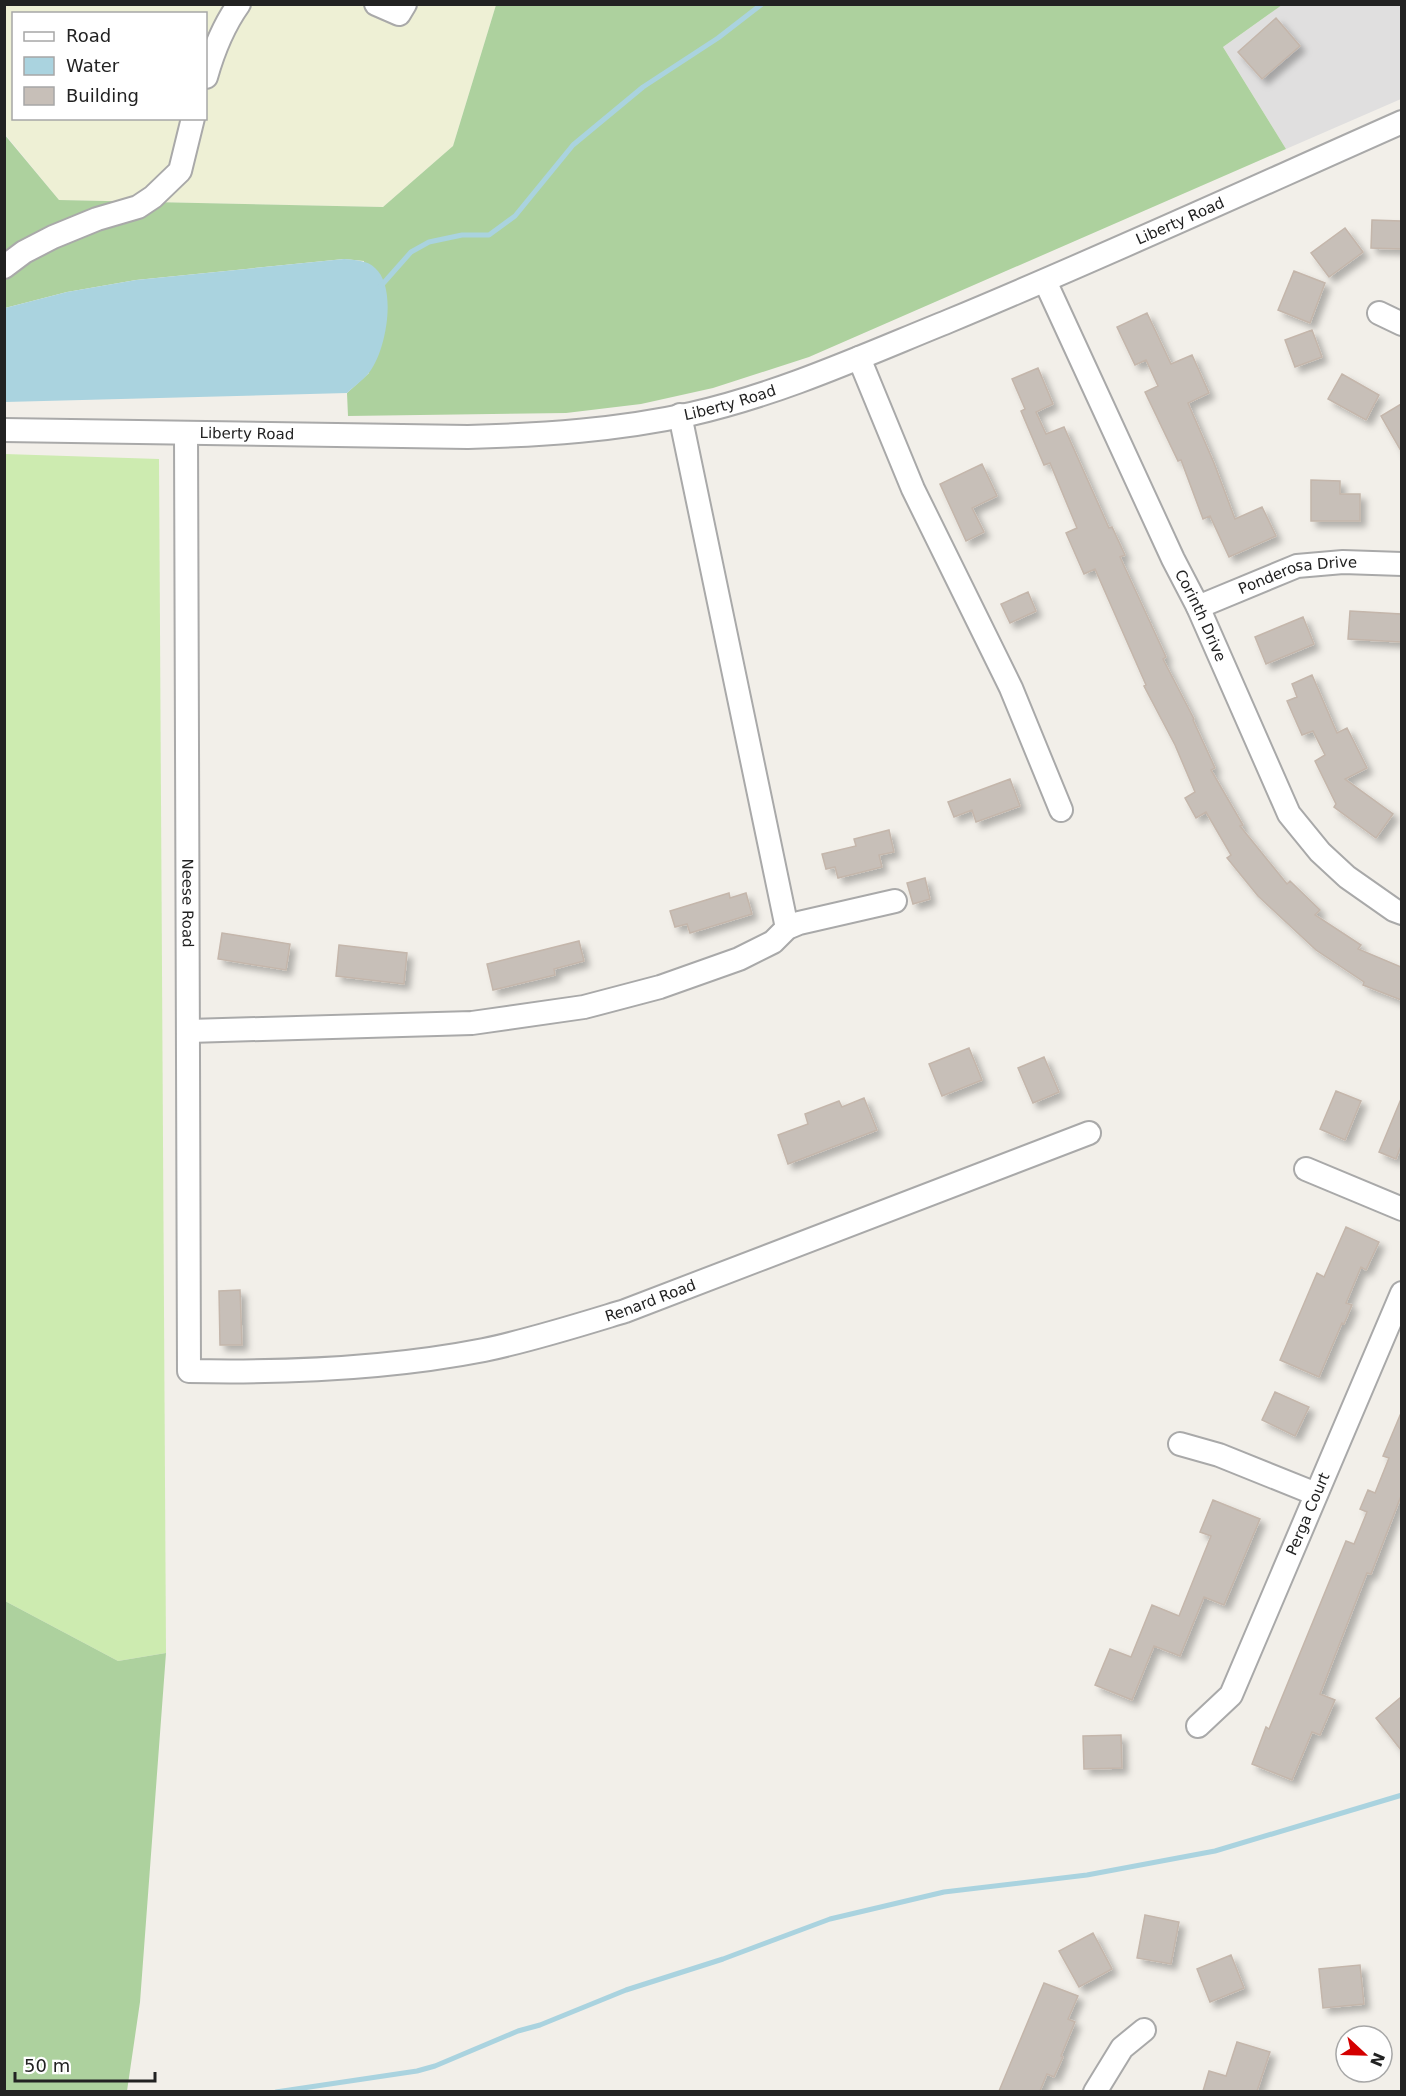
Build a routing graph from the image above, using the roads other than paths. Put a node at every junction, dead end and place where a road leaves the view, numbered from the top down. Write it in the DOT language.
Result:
graph roads {
  1 [pos="239,4"];
  2 [pos="376,4"];
  3 [pos="405,4"];
  4 [pos="207,72"];
  5 [pos="193,120"];
  6 [pos="1401,122"];
  7 [pos="4,267"];
  8 [pos="1045,281"];
  9 [pos="1379,313"];
  10 [pos="1401,324"];
  11 [pos="859,358"];
  12 [pos="680,415"];
  13 [pos="4,430"];
  14 [pos="186,433"];
  15 [pos="1401,564"];
  16 [pos="1198,607"];
  17 [pos="1061,810"];
  18 [pos="895,901"];
  19 [pos="1401,913"];
  20 [pos="787,928"];
  21 [pos="189,1031"];
  22 [pos="1089,1132"];
  23 [pos="1306,1169"];
  24 [pos="1401,1209"];
  25 [pos="1401,1293"];
  26 [pos="189,1371"];
  27 [pos="1180,1444"];
  28 [pos="1317,1494"];
  29 [pos="1198,1726"];
  30 [pos="1144,2030"];
  31 [pos="1095,2091"];
  1 -- 4 [label="street"];
  2 -- 3 [label="street"];
  5 -- 7 [label="street"];
  6 -- 8 [label="street, Liberty Road"];
  8 -- 11 [label="street, Liberty Road"];
  8 -- 16 [label="street, Corinth Drive"];
  9 -- 10 [label="street"];
  11 -- 12 [label="street, Liberty Road"];
  11 -- 17 [label="street"];
  12 -- 14 [label="street, Liberty Road"];
  12 -- 20 [label="street"];
  13 -- 14 [label="street, Liberty Road"];
  14 -- 21 [label="street, Neese Road"];
  15 -- 16 [label="street, Ponderosa Drive"];
  16 -- 19 [label="street, Corinth Drive"];
  18 -- 20 [label="street"];
  20 -- 21 [label="street"];
  21 -- 26 [label="street, Neese Road"];
  22 -- 26 [label="street, Renard Road"];
  23 -- 24 [label="street"];
  25 -- 28 [label="street, Perga Court"];
  27 -- 28 [label="street"];
  28 -- 29 [label="street, Perga Court"];
  30 -- 31 [label="street"];
}
